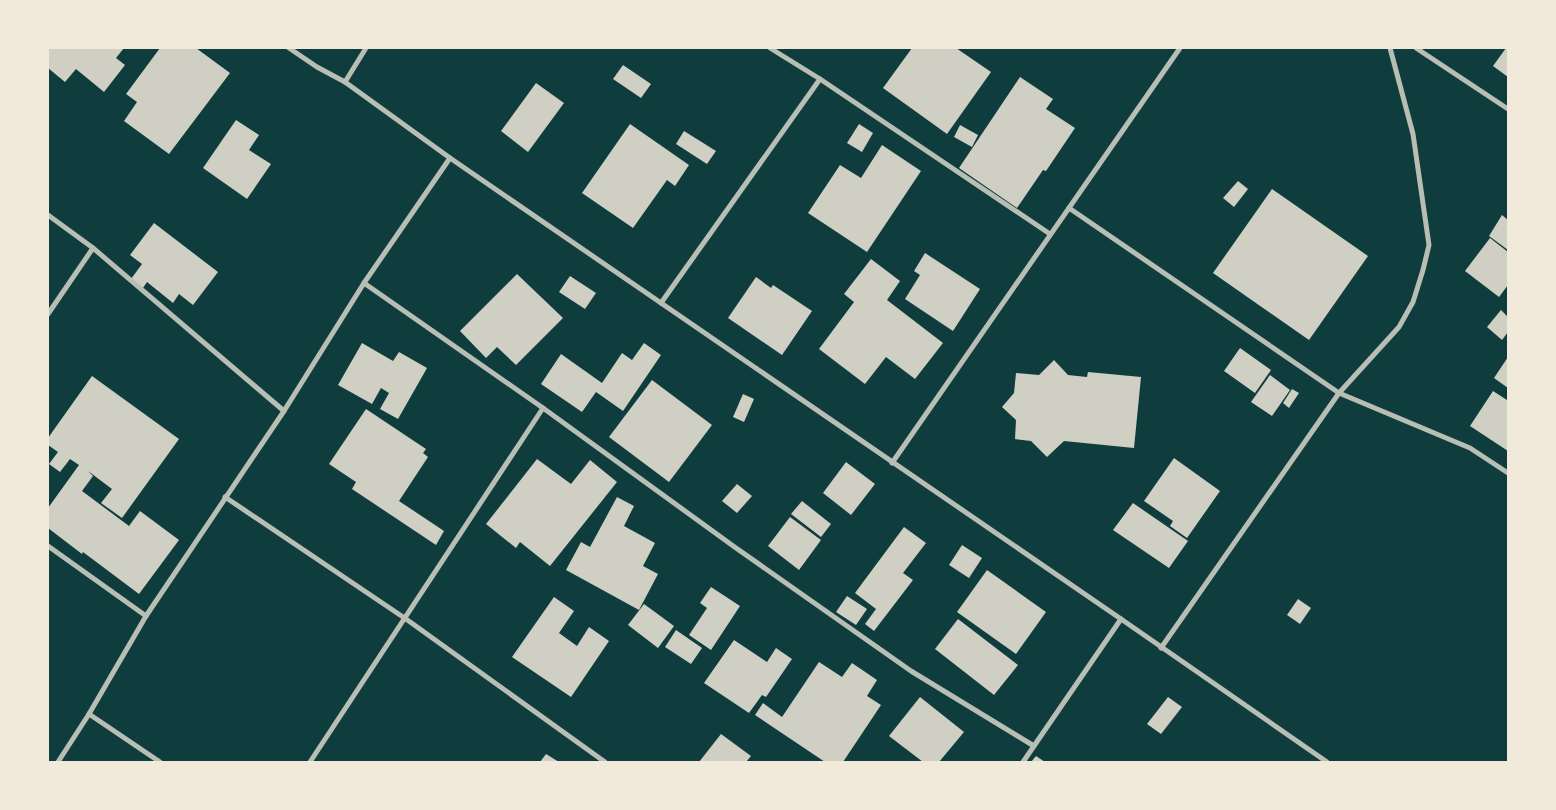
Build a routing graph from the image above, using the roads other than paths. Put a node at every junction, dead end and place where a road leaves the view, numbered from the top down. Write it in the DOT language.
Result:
graph roads {
  1 [pos="289,48"];
  2 [pos="366,48"];
  3 [pos="770,48"];
  4 [pos="1180,48"];
  5 [pos="1390,48"];
  6 [pos="1416,48"];
  7 [pos="820,79"];
  8 [pos="345,82"];
  9 [pos="1508,109"];
  10 [pos="450,158"];
  11 [pos="1069,208"];
  12 [pos="48,215"];
  13 [pos="1050,234"];
  14 [pos="94,248"];
  15 [pos="364,283"];
  16 [pos="661,302"];
  17 [pos="48,314"];
  18 [pos="1339,393"];
  19 [pos="543,408"];
  20 [pos="284,411"];
  21 [pos="892,463"];
  22 [pos="1508,473"];
  23 [pos="225,497"];
  24 [pos="48,546"];
  25 [pos="146,616"];
  26 [pos="406,619"];
  27 [pos="1121,619"];
  28 [pos="1161,648"];
  29 [pos="88,714"];
  30 [pos="1034,746"];
  31 [pos="58,762"];
  32 [pos="160,762"];
  33 [pos="310,762"];
  34 [pos="604,762"];
  35 [pos="1023,762"];
  36 [pos="1327,762"];
  1 -- 8 [label="street"];
  2 -- 8 [label="street"];
  3 -- 7 [label="street"];
  4 -- 11 [label="street"];
  5 -- 18 [label="street"];
  6 -- 9 [label="street"];
  7 -- 13 [label="street"];
  7 -- 16 [label="street"];
  8 -- 10 [label="street"];
  10 -- 15 [label="street"];
  10 -- 16 [label="street"];
  11 -- 13 [label="street"];
  11 -- 18 [label="street"];
  12 -- 14 [label="street"];
  13 -- 21 [label="street"];
  14 -- 17 [label="street"];
  14 -- 20 [label="street"];
  15 -- 19 [label="street"];
  15 -- 20 [label="street"];
  16 -- 21 [label="street"];
  18 -- 22 [label="street"];
  18 -- 28 [label="street"];
  19 -- 26 [label="street"];
  19 -- 30 [label="street"];
  20 -- 23 [label="street"];
  21 -- 27 [label="street"];
  23 -- 25 [label="street"];
  23 -- 26 [label="street"];
  24 -- 25 [label="street"];
  25 -- 29 [label="street"];
  26 -- 33 [label="street"];
  26 -- 34 [label="street"];
  27 -- 28 [label="street"];
  27 -- 30 [label="street"];
  28 -- 36 [label="street"];
  29 -- 31 [label="street"];
  29 -- 32 [label="street"];
  30 -- 35 [label="street"];
}
